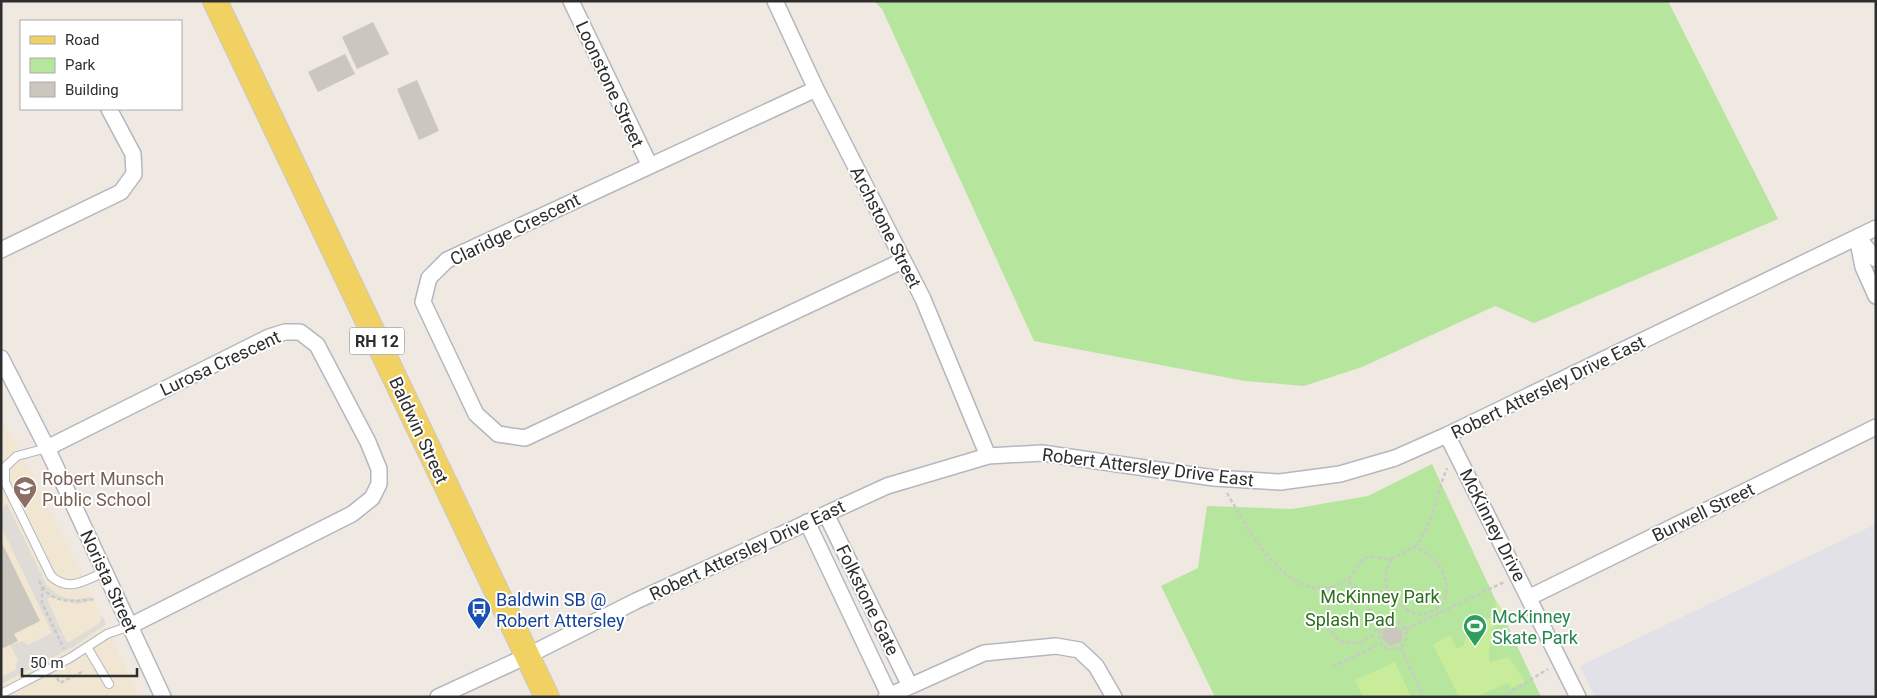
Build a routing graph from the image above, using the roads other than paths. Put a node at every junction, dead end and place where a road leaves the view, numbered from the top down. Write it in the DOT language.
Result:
graph roads {
  1 [pos="215,1"];
  2 [pos="571,1"];
  3 [pos="775,1"];
  4 [pos="816,89"];
  5 [pos="110,110"];
  6 [pos="650,166"];
  7 [pos="1876,228"];
  8 [pos="1857,237"];
  9 [pos="1,250"];
  10 [pos="1876,259"];
  11 [pos="902,261"];
  12 [pos="1876,296"];
  13 [pos="1,358"];
  14 [pos="1876,426"];
  15 [pos="1448,435"];
  16 [pos="47,448"];
  17 [pos="988,456"];
  18 [pos="826,514"];
  19 [pos="807,522"];
  20 [pos="104,572"];
  21 [pos="1530,597"];
  22 [pos="130,626"];
  23 [pos="87,647"];
  24 [pos="527,656"];
  25 [pos="109,684"];
  26 [pos="910,686"];
  27 [pos="1,694"];
  28 [pos="888,696"];
  29 [pos="163,697"];
  30 [pos="438,697"];
  31 [pos="547,697"];
  32 [pos="1114,697"];
  33 [pos="1578,697"];
  1 -- 24 [label="main road, Baldwin Street / RH 12"];
  2 -- 6 [label="street, Loonstone Street"];
  3 -- 4 [label="street, Archstone Street"];
  4 -- 6 [label="street, Claridge Crescent"];
  4 -- 11 [label="street, Archstone Street"];
  5 -- 9 [label="street"];
  6 -- 11 [label="street, Claridge Crescent"];
  7 -- 8 [label="street, Robert Attersley Drive East"];
  8 -- 10 [label="street"];
  8 -- 12 [label="street"];
  8 -- 15 [label="street, Robert Attersley Drive East"];
  11 -- 17 [label="street, Archstone Street"];
  13 -- 16 [label="street, Norista Street"];
  14 -- 21 [label="street, Burwell Street"];
  15 -- 17 [label="street, Robert Attersley Drive East"];
  15 -- 21 [label="street, McKinney Drive"];
  16 -- 20 [label="street, Norista Street"];
  16 -- 20 [label="lane"];
  16 -- 22 [label="street, Lurosa Crescent"];
  17 -- 18 [label="street, Robert Attersley Drive East"];
  18 -- 19 [label="street, Robert Attersley Drive East"];
  18 -- 26 [label="street, Folkstone Gate"];
  19 -- 24 [label="street, Robert Attersley Drive East"];
  19 -- 28 [label="street, Folkstone Gate"];
  20 -- 22 [label="street, Norista Street"];
  21 -- 33 [label="street, McKinney Drive"];
  22 -- 23 [label="lane"];
  22 -- 29 [label="street, Norista Street"];
  23 -- 25 [label="lane"];
  23 -- 27 [label="lane"];
  24 -- 30 [label="street, Robert Attersley Drive East"];
  24 -- 31 [label="main road, Baldwin Street / RH 12"];
  26 -- 28 [label="street"];
  26 -- 32 [label="street"];
}
